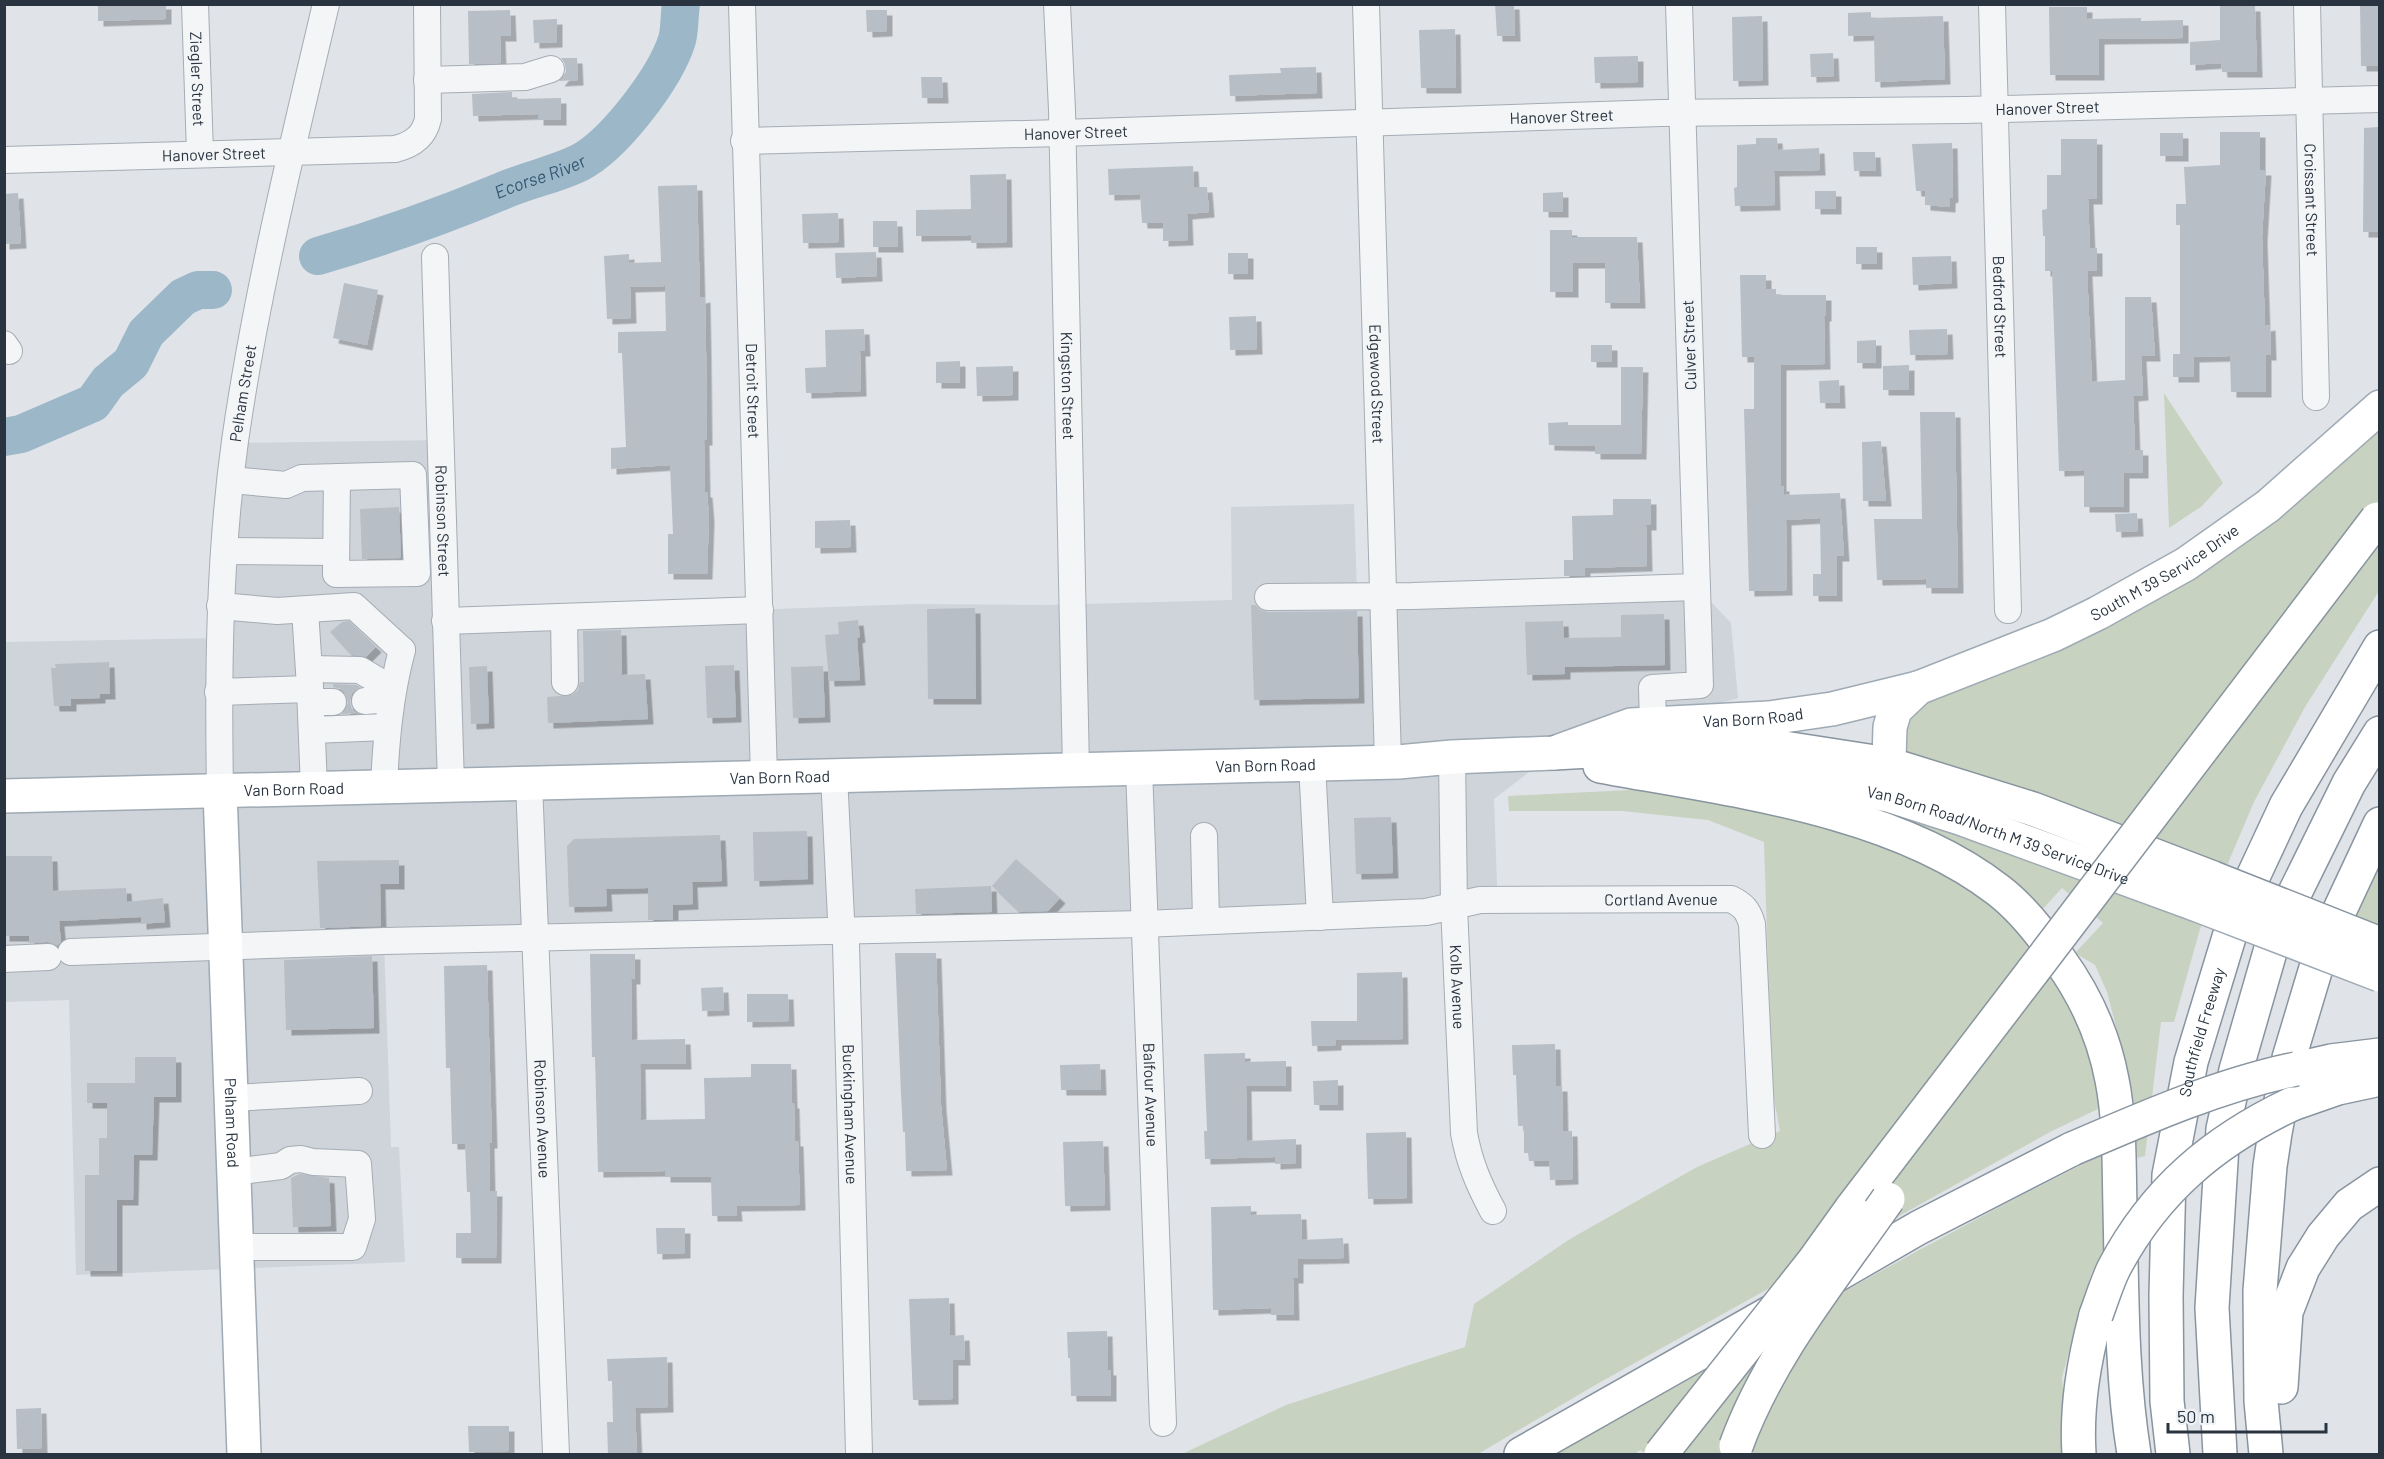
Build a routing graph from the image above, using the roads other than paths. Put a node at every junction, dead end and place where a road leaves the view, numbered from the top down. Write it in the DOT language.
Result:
graph roads {
  1 [pos="195,4"];
  2 [pos="326,4"];
  3 [pos="427,4"];
  4 [pos="742,4"];
  5 [pos="1057,4"];
  6 [pos="1366,4"];
  7 [pos="1679,4"];
  8 [pos="1992,4"];
  9 [pos="2307,4"];
  10 [pos="551,69"];
  11 [pos="427,80"];
  12 [pos="2379,99"];
  13 [pos="2310,101"];
  14 [pos="1994,108"];
  15 [pos="1682,113"];
  16 [pos="1369,123"];
  17 [pos="1061,133"];
  18 [pos="744,141"];
  19 [pos="292,151"];
  20 [pos="200,153"];
  21 [pos="4,160"];
  22 [pos="435,257"];
  23 [pos="2316,398"];
  24 [pos="2379,407"];
  25 [pos="337,477"];
  26 [pos="231,480"];
  27 [pos="2378,517"];
  28 [pos="224,550"];
  29 [pos="336,552"];
  30 [pos="1697,587"];
  31 [pos="1383,596"];
  32 [pos="1268,597"];
  33 [pos="220,606"];
  34 [pos="305,610"];
  35 [pos="760,610"];
  36 [pos="2008,610"];
  37 [pos="564,617"];
  38 [pos="445,621"];
  39 [pos="2379,647"];
  40 [pos="566,682"];
  41 [pos="1918,688"];
  42 [pos="316,690"];
  43 [pos="218,692"];
  44 [pos="391,694"];
  45 [pos="364,701"];
  46 [pos="1653,724"];
  47 [pos="387,727"];
  48 [pos="312,730"];
  49 [pos="2379,734"];
  50 [pos="1554,753"];
  51 [pos="1452,757"];
  52 [pos="1388,762"];
  53 [pos="1312,764"];
  54 [pos="1600,766"];
  55 [pos="1139,768"];
  56 [pos="1076,769"];
  57 [pos="834,775"];
  58 [pos="764,777"];
  59 [pos="1888,780"];
  60 [pos="529,783"];
  61 [pos="451,785"];
  62 [pos="384,786"];
  63 [pos="314,788"];
  64 [pos="220,791"];
  65 [pos="4,796"];
  66 [pos="2379,824"];
  67 [pos="1204,836"];
  68 [pos="1454,906"];
  69 [pos="1320,916"];
  70 [pos="1206,921"];
  71 [pos="1144,924"];
  72 [pos="843,930"];
  73 [pos="536,937"];
  74 [pos="2379,944"];
  75 [pos="224,948"];
  76 [pos="4,959"];
  77 [pos="2379,975"];
  78 [pos="1999,1016"];
  79 [pos="2379,1055"];
  80 [pos="2379,1079"];
  81 [pos="358,1091"];
  82 [pos="232,1098"];
  83 [pos="1762,1135"];
  84 [pos="234,1172"];
  85 [pos="2379,1184"];
  86 [pos="1493,1211"];
  87 [pos="237,1246"];
  88 [pos="1163,1423"];
  89 [pos="244,1455"];
  90 [pos="556,1455"];
  91 [pos="859,1455"];
  92 [pos="1521,1455"];
  93 [pos="1661,1455"];
  94 [pos="1734,1455"];
  95 [pos="2079,1455"];
  96 [pos="2134,1455"];
  97 [pos="2173,1455"];
  98 [pos="2220,1455"];
  99 [pos="2266,1455"];
  100 [pos="2285,1455"];
  1 -- 20 [label="street, Ziegler Street"];
  2 -- 19 [label="street, Pelham Street"];
  3 -- 11 [label="street"];
  4 -- 18 [label="street, Detroit Street"];
  5 -- 17 [label="street, Kingston Street"];
  6 -- 16 [label="street, Edgewood Street"];
  7 -- 15 [label="street, Culver Street"];
  8 -- 14 [label="street, Bedford Street"];
  9 -- 13 [label="street, Croissant Street"];
  10 -- 11 [label="street"];
  11 -- 19 [label="street, Hanover Street"];
  12 -- 13 [label="street, Hanover Street"];
  13 -- 14 [label="street, Hanover Street"];
  13 -- 23 [label="street, Croissant Street"];
  14 -- 15 [label="street, Hanover Street"];
  14 -- 36 [label="street, Bedford Street"];
  15 -- 16 [label="street, Hanover Street"];
  15 -- 30 [label="street, Culver Street"];
  16 -- 17 [label="street, Hanover Street"];
  16 -- 31 [label="street, Edgewood Street"];
  17 -- 18 [label="street, Hanover Street"];
  17 -- 56 [label="street, Kingston Street"];
  18 -- 35 [label="street, Detroit Street"];
  19 -- 20 [label="street, Hanover Street"];
  19 -- 26 [label="street, Pelham Street"];
  20 -- 21 [label="street, Hanover Street"];
  22 -- 38 [label="street, Robinson Street"];
  24 -- 41 [label="main road, South M 39 Service Drive"];
  25 -- 26 [label="street"];
  25 -- 29 [label="street"];
  25 -- 29 [label="street"];
  26 -- 28 [label="street, Pelham Street"];
  27 -- 78 [label="main road, bridge"];
  28 -- 29 [label="street"];
  28 -- 33 [label="street, Pelham Street"];
  30 -- 31 [label="street"];
  30 -- 46 [label="street, Culver Street"];
  31 -- 32 [label="street"];
  31 -- 52 [label="street, Edgewood Street"];
  33 -- 34 [label="street"];
  33 -- 43 [label="street, Pelham Street"];
  34 -- 42 [label="street"];
  34 -- 44 [label="street"];
  35 -- 37 [label="street"];
  35 -- 58 [label="street, Detroit Street"];
  37 -- 38 [label="street"];
  37 -- 40 [label="street"];
  38 -- 61 [label="street, Robinson Street"];
  39 -- 97 [label="main road, Southfield Freeway"];
  41 -- 46 [label="main road, Van Born Road"];
  41 -- 59 [label="main road"];
  42 -- 43 [label="street"];
  42 -- 44 [label="street"];
  42 -- 48 [label="street"];
  43 -- 64 [label="street, Pelham Street"];
  44 -- 45 [label="street"];
  44 -- 47 [label="street"];
  46 -- 50 [label="main road, Van Born Road"];
  47 -- 48 [label="street"];
  47 -- 62 [label="street"];
  48 -- 63 [label="street"];
  49 -- 98 [label="main road"];
  50 -- 51 [label="main road, Van Born Road"];
  50 -- 54 [label="main road, Van Born Road"];
  50 -- 59 [label="main road"];
  51 -- 52 [label="main road, Van Born Road"];
  51 -- 68 [label="street, Kolb Avenue"];
  52 -- 53 [label="main road, Van Born Road"];
  53 -- 55 [label="main road, Van Born Road"];
  53 -- 69 [label="street"];
  54 -- 59 [label="main road, Van Born Road/North M 39 Service Drive"];
  54 -- 96 [label="main road"];
  55 -- 56 [label="main road, Van Born Road"];
  55 -- 71 [label="street, Balfour Avenue"];
  56 -- 57 [label="main road, Van Born Road"];
  57 -- 58 [label="main road, Van Born Road"];
  57 -- 72 [label="street, Buckingham Avenue"];
  58 -- 60 [label="main road, Van Born Road"];
  59 -- 74 [label="main road, bridge"];
  59 -- 77 [label="main road, Van Born Road/North M 39 Service Drive, bridge"];
  60 -- 61 [label="main road, Van Born Road"];
  60 -- 73 [label="street, Robinson Avenue"];
  61 -- 62 [label="main road, Van Born Road"];
  62 -- 63 [label="main road, Van Born Road"];
  63 -- 64 [label="main road, Van Born Road"];
  64 -- 65 [label="main road, Van Born Road"];
  64 -- 75 [label="main road, Pelham Road"];
  66 -- 99 [label="main road"];
  67 -- 70 [label="street"];
  68 -- 69 [label="street, Cortland Avenue"];
  68 -- 83 [label="street, Cortland Avenue"];
  68 -- 86 [label="street, Kolb Avenue"];
  69 -- 70 [label="street, Cortland Avenue"];
  70 -- 71 [label="street, Cortland Avenue"];
  71 -- 72 [label="street, Cortland Avenue"];
  71 -- 88 [label="street, Balfour Avenue"];
  72 -- 73 [label="street, Cortland Avenue"];
  72 -- 91 [label="street, Buckingham Avenue"];
  73 -- 75 [label="street, Cortland Avenue"];
  73 -- 90 [label="street, Robinson Avenue"];
  75 -- 76 [label="street, Cortland Avenue"];
  75 -- 82 [label="main road, Pelham Road"];
  78 -- 93 [label="main road, bridge"];
  78 -- 94 [label="main road, bridge"];
  79 -- 92 [label="main road, bridge"];
  80 -- 95 [label="main road, bridge"];
  81 -- 82 [label="street"];
  82 -- 84 [label="main road, Pelham Road"];
  84 -- 87 [label="main road, Pelham Road"];
  84 -- 87 [label="street"];
  85 -- 100 [label="main road"];
  87 -- 89 [label="main road, Pelham Road"];
}
